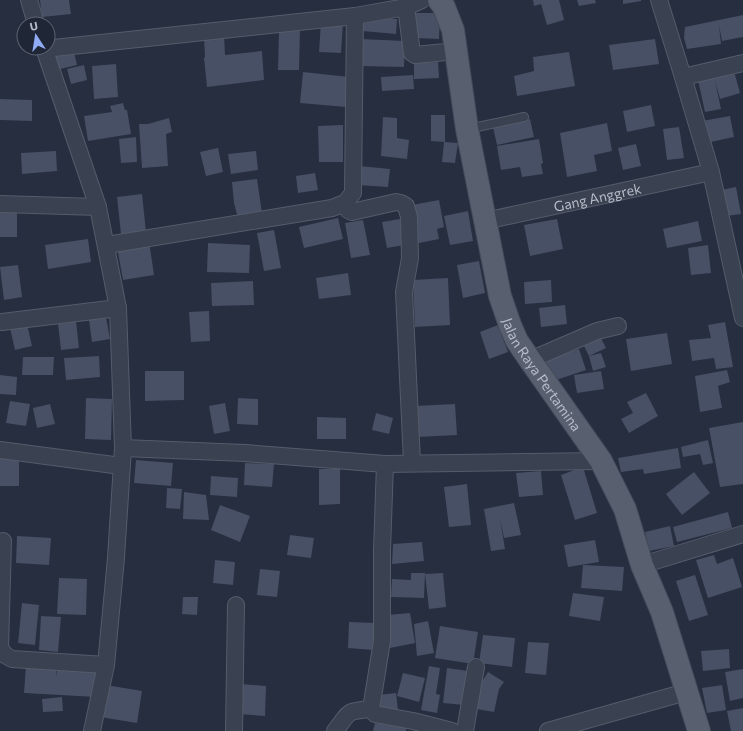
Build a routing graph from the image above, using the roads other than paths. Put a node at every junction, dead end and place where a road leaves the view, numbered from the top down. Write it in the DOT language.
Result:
graph roads {
  1 [pos="29,0"];
  2 [pos="422,0"];
  3 [pos="439,0"];
  4 [pos="659,0"];
  5 [pos="406,6"];
  6 [pos="34,16"];
  7 [pos="355,16"];
  8 [pos="56,48"];
  9 [pos="456,52"];
  10 [pos="46,56"];
  11 [pos="743,63"];
  12 [pos="683,77"];
  13 [pos="524,117"];
  14 [pos="467,129"];
  15 [pos="711,172"];
  16 [pos="346,203"];
  17 [pos="0,204"];
  18 [pos="98,207"];
  19 [pos="485,221"];
  20 [pos="107,245"];
  21 [pos="118,308"];
  22 [pos="743,318"];
  23 [pos="2,322"];
  24 [pos="618,326"];
  25 [pos="530,360"];
  26 [pos="124,448"];
  27 [pos="0,450"];
  28 [pos="601,461"];
  29 [pos="412,462"];
  30 [pos="385,464"];
  31 [pos="121,466"];
  32 [pos="743,534"];
  33 [pos="4,541"];
  34 [pos="642,565"];
  35 [pos="236,605"];
  36 [pos="0,648"];
  37 [pos="106,665"];
  38 [pos="476,667"];
  39 [pos="686,692"];
  40 [pos="371,709"];
  41 [pos="92,731"];
  42 [pos="234,731"];
  43 [pos="335,731"];
  44 [pos="452,731"];
  45 [pos="465,731"];
  46 [pos="548,731"];
  47 [pos="699,731"];
  1 -- 6 [label="street"];
  2 -- 5 [label="street"];
  3 -- 9 [label="main road, Jalan Raya Pertamina"];
  4 -- 12 [label="street"];
  5 -- 7 [label="street"];
  5 -- 9 [label="street"];
  7 -- 8 [label="street"];
  7 -- 16 [label="street"];
  9 -- 14 [label="main road, Jalan Raya Pertamina"];
  10 -- 18 [label="street"];
  11 -- 12 [label="street"];
  12 -- 15 [label="street"];
  13 -- 14 [label="lane"];
  14 -- 19 [label="main road, Jalan Raya Pertamina"];
  15 -- 19 [label="street, Gang Anggrek"];
  15 -- 22 [label="street"];
  16 -- 20 [label="street"];
  16 -- 29 [label="street"];
  17 -- 18 [label="street"];
  18 -- 20 [label="street"];
  19 -- 25 [label="main road, Jalan Raya Pertamina"];
  20 -- 21 [label="street"];
  21 -- 23 [label="street"];
  21 -- 26 [label="street"];
  24 -- 25 [label="street"];
  25 -- 28 [label="main road, Jalan Raya Pertamina"];
  26 -- 30 [label="street"];
  26 -- 31 [label="street"];
  27 -- 31 [label="street"];
  28 -- 29 [label="street"];
  28 -- 34 [label="main road, Jalan Raya Pertamina"];
  29 -- 30 [label="street"];
  30 -- 40 [label="street"];
  31 -- 37 [label="street"];
  32 -- 34 [label="street"];
  33 -- 36 [label="street"];
  34 -- 39 [label="main road, Jalan Raya Pertamina"];
  35 -- 42 [label="street"];
  36 -- 37 [label="street"];
  37 -- 41 [label="street"];
  38 -- 45 [label="street"];
  39 -- 46 [label="street"];
  39 -- 47 [label="main road, Jalan Raya Pertamina"];
  40 -- 43 [label="street"];
  40 -- 44 [label="street"];
}
